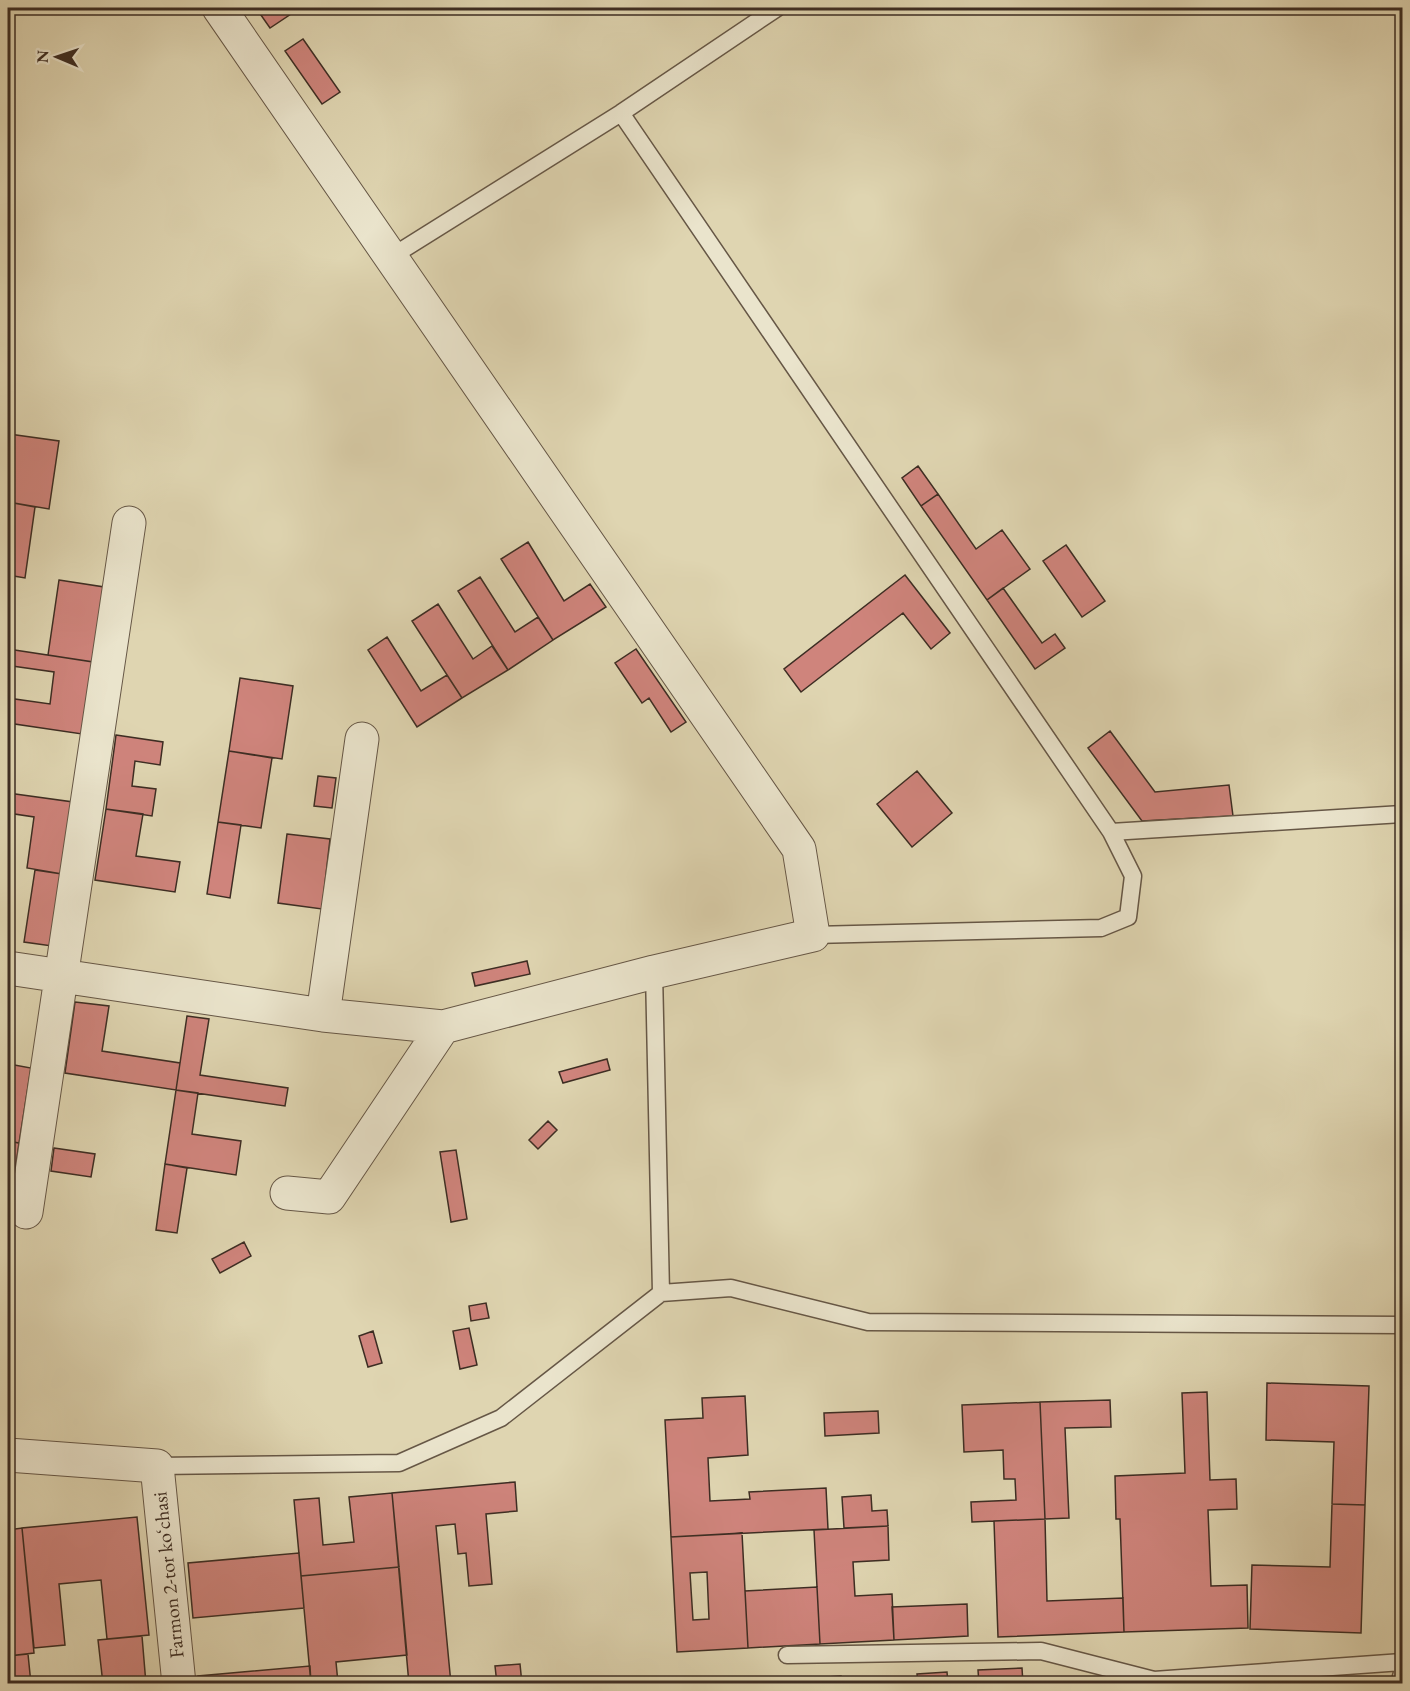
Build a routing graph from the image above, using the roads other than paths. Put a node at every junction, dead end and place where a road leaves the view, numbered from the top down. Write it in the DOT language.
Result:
graph roads {
  1 [pos="219,8"];
  2 [pos="777,8"];
  3 [pos="621,113"];
  4 [pos="391,257"];
  5 [pos="129,523"];
  6 [pos="362,739"];
  7 [pos="1402,814"];
  8 [pos="1111,832"];
  9 [pos="813,935"];
  10 [pos="8,968"];
  11 [pos="654,972"];
  12 [pos="62,976"];
  13 [pos="323,1015"];
  14 [pos="443,1026"];
  15 [pos="287,1193"];
  16 [pos="26,1212"];
  17 [pos="661,1293"];
  18 [pos="1402,1325"];
  19 [pos="8,1455"];
  20 [pos="157,1466"];
  21 [pos="787,1655"];
  22 [pos="1402,1662"];
  23 [pos="1402,1673"];
  24 [pos="179,1683"];
  25 [pos="1399,1683"];
  1 -- 4 [label="street"];
  2 -- 3 [label="lane"];
  3 -- 4 [label="lane"];
  3 -- 8 [label="lane"];
  4 -- 9 [label="street"];
  5 -- 12 [label="street"];
  6 -- 13 [label="street"];
  7 -- 8 [label="lane"];
  8 -- 9 [label="lane"];
  9 -- 11 [label="street"];
  10 -- 12 [label="street"];
  11 -- 14 [label="street"];
  11 -- 17 [label="lane"];
  12 -- 13 [label="street"];
  12 -- 16 [label="street"];
  13 -- 14 [label="street"];
  14 -- 15 [label="street"];
  17 -- 18 [label="lane"];
  17 -- 20 [label="lane"];
  19 -- 20 [label="street"];
  20 -- 24 [label="street, Farmon 2-tor koʻchasi"];
  21 -- 22 [label="lane"];
  23 -- 25 [label="lane"];
}
